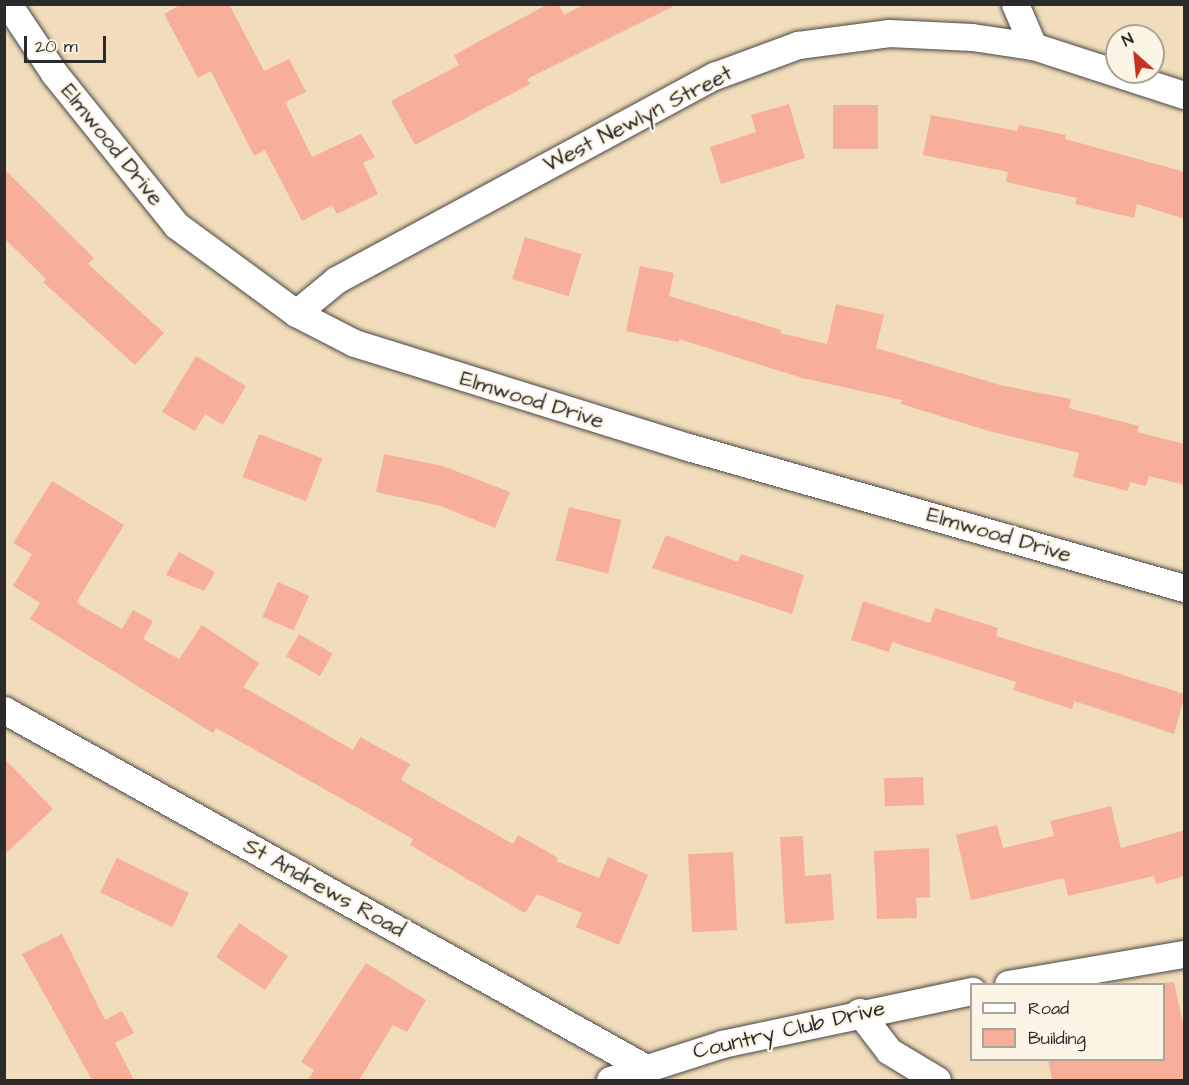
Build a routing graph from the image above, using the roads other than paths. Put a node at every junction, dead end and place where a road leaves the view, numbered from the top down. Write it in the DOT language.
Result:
graph roads {
  1 [pos="8,4"];
  2 [pos="1015,4"];
  3 [pos="1033,46"];
  4 [pos="1185,95"];
  5 [pos="296,313"];
  6 [pos="1185,588"];
  7 [pos="4,710"];
  8 [pos="1185,954"];
  9 [pos="1014,983"];
  10 [pos="970,991"];
  11 [pos="859,1012"];
  12 [pos="644,1067"];
  13 [pos="610,1080"];
  14 [pos="937,1080"];
  1 -- 5 [label="street, Elmwood Drive"];
  2 -- 3 [label="street"];
  3 -- 4 [label="street, West Newlyn Street"];
  3 -- 5 [label="street, West Newlyn Street"];
  5 -- 6 [label="street, Elmwood Drive"];
  7 -- 12 [label="street, St Andrews Road"];
  8 -- 9 [label="street"];
  10 -- 11 [label="street, Country Club Drive"];
  11 -- 12 [label="street, Country Club Drive"];
  11 -- 14 [label="street"];
  12 -- 13 [label="street, Country Club Drive"];
}
